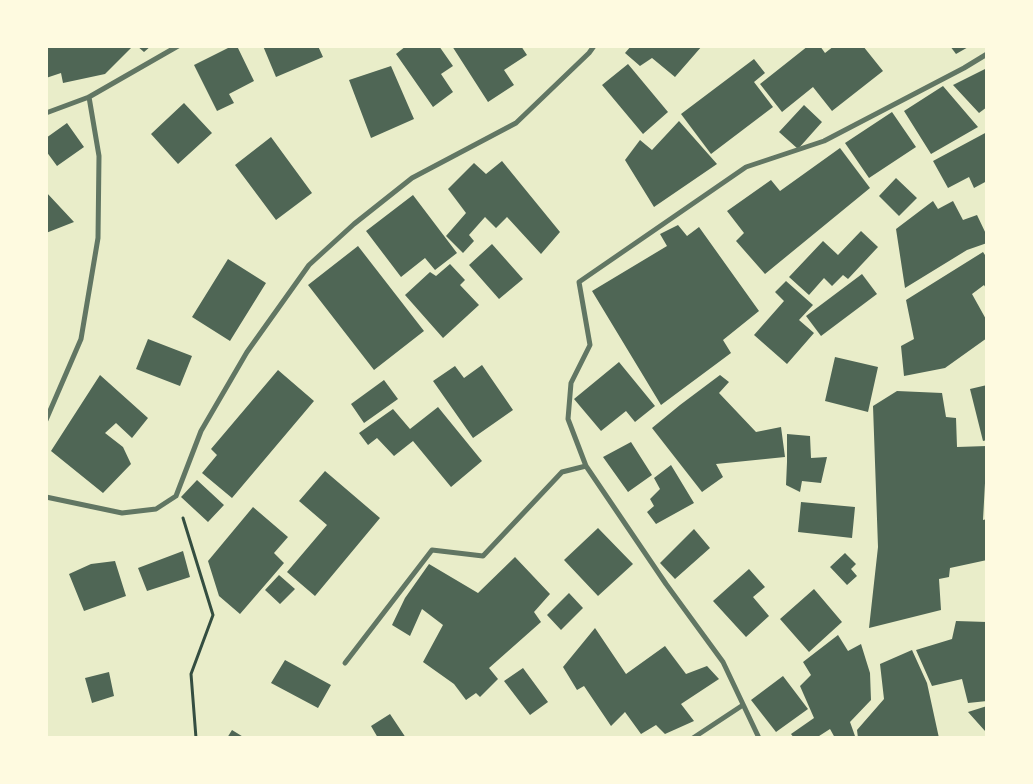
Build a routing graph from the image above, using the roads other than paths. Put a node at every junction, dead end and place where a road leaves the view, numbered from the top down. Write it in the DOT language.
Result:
graph roads {
  1 [pos="178,46"];
  2 [pos="594,46"];
  3 [pos="987,54"];
  4 [pos="89,97"];
  5 [pos="46,113"];
  6 [pos="46,420"];
  7 [pos="586,466"];
  8 [pos="46,497"];
  9 [pos="345,663"];
  10 [pos="743,705"];
  11 [pos="693,738"];
  12 [pos="759,738"];
  1 -- 4 [label="street"];
  2 -- 8 [label="street"];
  3 -- 7 [label="street"];
  4 -- 5 [label="street"];
  4 -- 6 [label="street"];
  7 -- 9 [label="street"];
  7 -- 10 [label="street"];
  10 -- 11 [label="street"];
  10 -- 12 [label="street"];
}
